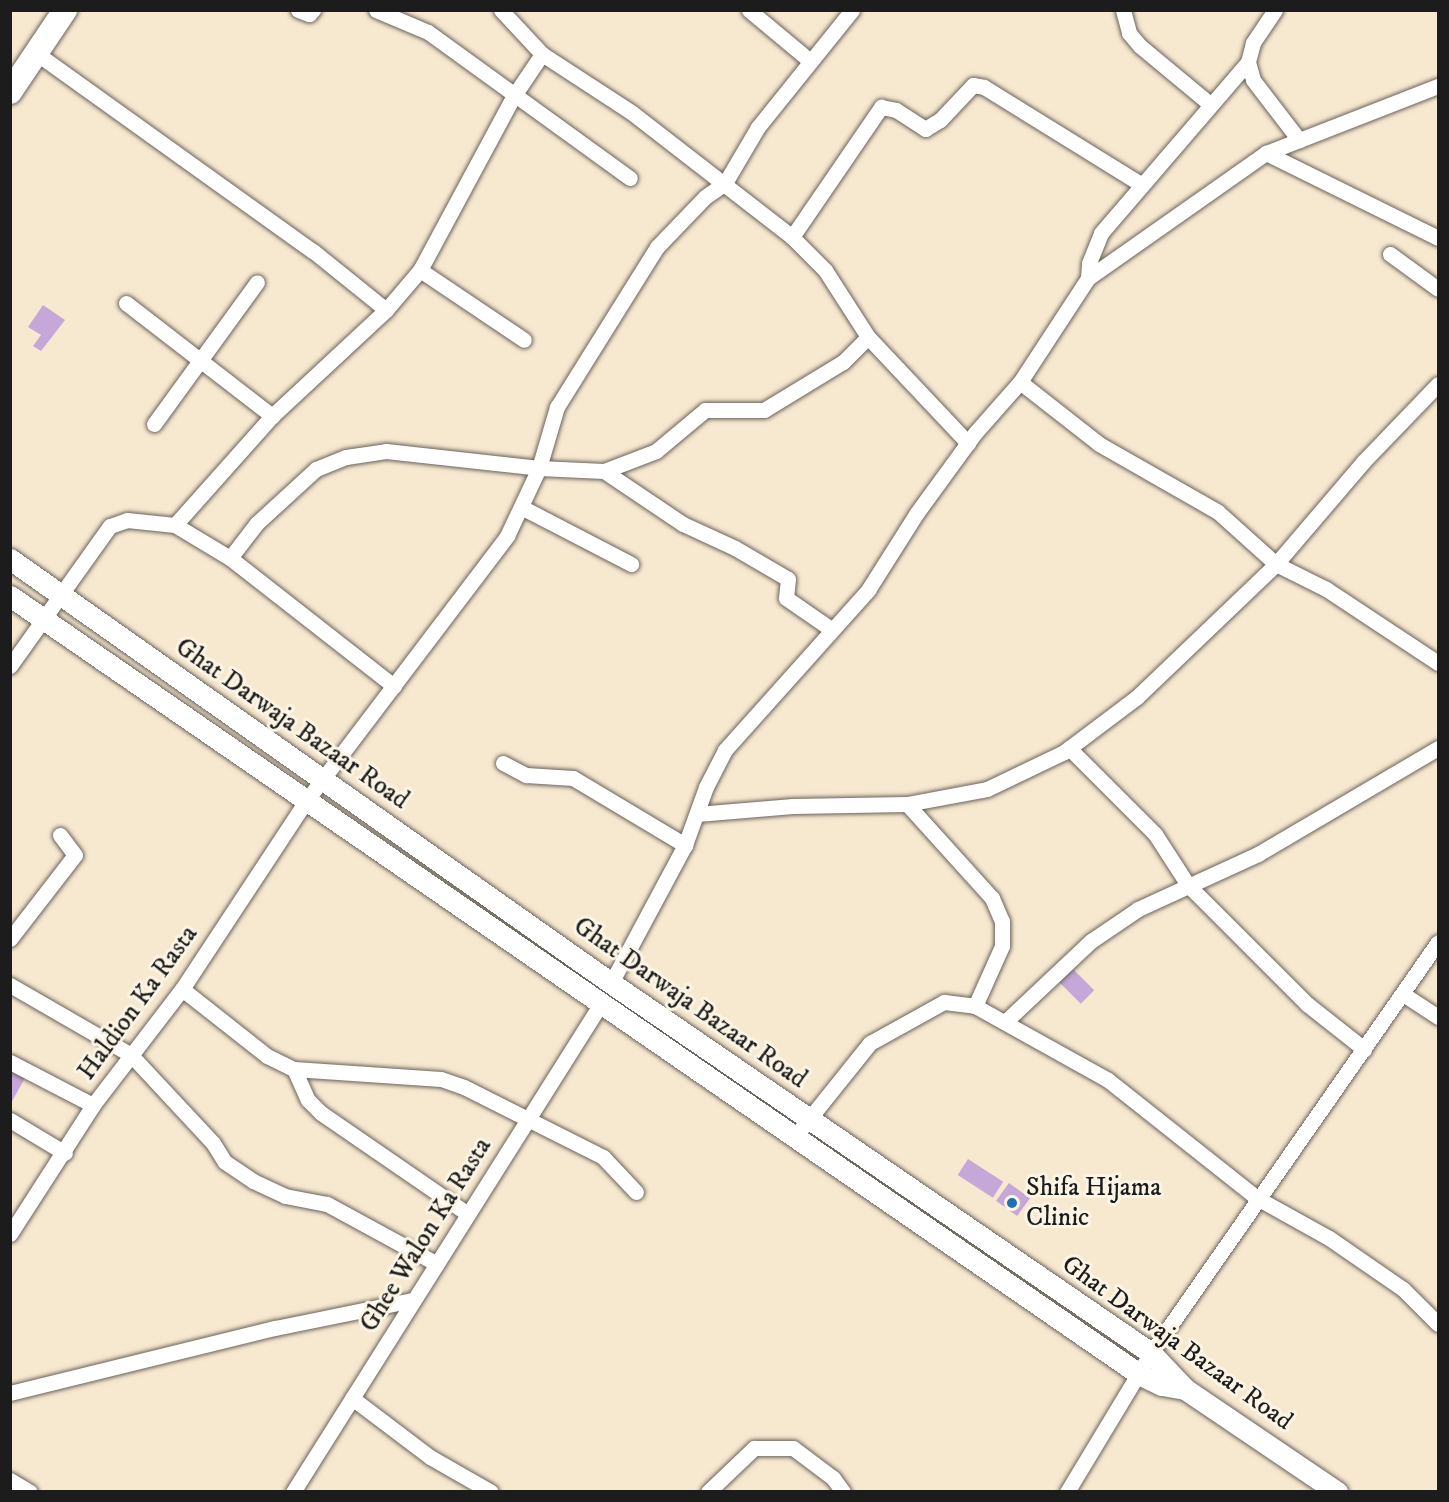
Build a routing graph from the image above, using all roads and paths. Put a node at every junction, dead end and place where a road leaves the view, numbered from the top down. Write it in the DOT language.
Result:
graph roads {
  1 [pos="65,10"];
  2 [pos="298,10"];
  3 [pos="313,10"];
  4 [pos="376,10"];
  5 [pos="501,10"];
  6 [pos="749,10"];
  7 [pos="852,10"];
  8 [pos="1123,10"];
  9 [pos="1275,10"];
  10 [pos="36,53"];
  11 [pos="542,54"];
  12 [pos="809,60"];
  13 [pos="1248,62"];
  14 [pos="1438,86"];
  15 [pos="10,92"];
  16 [pos="513,97"];
  17 [pos="1211,105"];
  18 [pos="1299,140"];
  19 [pos="1266,153"];
  20 [pos="630,178"];
  21 [pos="725,183"];
  22 [pos="1142,185"];
  23 [pos="792,237"];
  24 [pos="1438,238"];
  25 [pos="1390,254"];
  26 [pos="420,270"];
  27 [pos="1088,278"];
  28 [pos="256,282"];
  29 [pos="1438,289"];
  30 [pos="126,303"];
  31 [pos="386,310"];
  32 [pos="868,338"];
  33 [pos="524,340"];
  34 [pos="199,360"];
  35 [pos="1020,382"];
  36 [pos="1436,391"];
  37 [pos="272,416"];
  38 [pos="154,424"];
  39 [pos="968,442"];
  40 [pos="539,468"];
  41 [pos="604,471"];
  42 [pos="523,508"];
  43 [pos="176,525"];
  44 [pos="230,558"];
  45 [pos="10,559"];
  46 [pos="631,564"];
  47 [pos="1276,564"];
  48 [pos="60,594"];
  49 [pos="10,596"];
  50 [pos="42,618"];
  51 [pos="831,629"];
  52 [pos="1438,663"];
  53 [pos="10,666"];
  54 [pos="394,686"];
  55 [pos="1069,748"];
  56 [pos="1438,748"];
  57 [pos="503,764"];
  58 [pos="325,779"];
  59 [pos="306,801"];
  60 [pos="907,804"];
  61 [pos="697,814"];
  62 [pos="60,835"];
  63 [pos="685,845"];
  64 [pos="1188,885"];
  65 [pos="10,939"];
  66 [pos="1438,942"];
  67 [pos="611,983"];
  68 [pos="10,985"];
  69 [pos="182,989"];
  70 [pos="1403,994"];
  71 [pos="600,1005"];
  72 [pos="975,1006"];
  73 [pos="1438,1017"];
  74 [pos="1005,1021"];
  75 [pos="1364,1049"];
  76 [pos="131,1054"];
  77 [pos="10,1062"];
  78 [pos="294,1069"];
  79 [pos="93,1105"];
  80 [pos="809,1117"];
  81 [pos="528,1119"];
  82 [pos="10,1120"];
  83 [pos="793,1139"];
  84 [pos="65,1153"];
  85 [pos="636,1192"];
  86 [pos="1257,1198"];
  87 [pos="468,1214"];
  88 [pos="10,1234"];
  89 [pos="437,1264"];
  90 [pos="413,1300"];
  91 [pos="1438,1324"];
  92 [pos="1151,1353"];
  93 [pos="1139,1374"];
  94 [pos="1185,1389"];
  95 [pos="10,1393"];
  96 [pos="352,1398"];
  97 [pos="10,1480"];
  98 [pos="30,1491"];
  99 [pos="293,1491"];
  100 [pos="491,1491"];
  101 [pos="708,1491"];
  102 [pos="843,1491"];
  103 [pos="1067,1491"];
  104 [pos="1337,1491"];
  1 -- 10 [label="main road"];
  2 -- 3 [label="street"];
  4 -- 16 [label="street"];
  5 -- 11 [label="street"];
  6 -- 12 [label="street"];
  7 -- 12 [label="street"];
  8 -- 17 [label="street"];
  9 -- 13 [label="street"];
  10 -- 15 [label="main road"];
  10 -- 31 [label="street"];
  11 -- 16 [label="street"];
  11 -- 21 [label="street"];
  12 -- 21 [label="street"];
  13 -- 17 [label="street"];
  13 -- 18 [label="street"];
  14 -- 18 [label="street"];
  16 -- 20 [label="street"];
  16 -- 26 [label="street"];
  17 -- 22 [label="street"];
  18 -- 19 [label="street"];
  19 -- 24 [label="street"];
  19 -- 27 [label="street"];
  21 -- 23 [label="street"];
  21 -- 40 [label="street, Haldion Ka Rasta"];
  22 -- 23 [label="street"];
  22 -- 27 [label="street"];
  23 -- 32 [label="street"];
  25 -- 29 [label="street"];
  26 -- 31 [label="street"];
  26 -- 33 [label="street"];
  27 -- 35 [label="street"];
  28 -- 34 [label="street"];
  30 -- 34 [label="street"];
  31 -- 37 [label="street"];
  32 -- 39 [label="street"];
  32 -- 41 [label="street"];
  34 -- 37 [label="street"];
  34 -- 38 [label="street"];
  35 -- 39 [label="street"];
  35 -- 47 [label="street"];
  36 -- 47 [label="street"];
  37 -- 43 [label="street"];
  39 -- 51 [label="street"];
  40 -- 41 [label="street"];
  40 -- 42 [label="street, Haldion Ka Rasta"];
  40 -- 44 [label="street"];
  41 -- 51 [label="street"];
  42 -- 46 [label="street"];
  42 -- 54 [label="street, Haldion Ka Rasta"];
  43 -- 44 [label="street"];
  43 -- 48 [label="street"];
  44 -- 54 [label="street"];
  45 -- 48 [label="street, Ghat Darwaja Bazaar Road"];
  47 -- 52 [label="street"];
  47 -- 55 [label="street"];
  48 -- 50 [label="street"];
  48 -- 58 [label="street, Ghat Darwaja Bazaar Road"];
  49 -- 50 [label="street"];
  50 -- 53 [label="street"];
  50 -- 59 [label="street"];
  51 -- 61 [label="street"];
  54 -- 58 [label="street, Haldion Ka Rasta"];
  55 -- 60 [label="street"];
  55 -- 64 [label="street"];
  56 -- 64 [label="street"];
  57 -- 63 [label="street"];
  58 -- 59 [label="street, Haldion Ka Rasta"];
  58 -- 67 [label="street, Ghat Darwaja Bazaar Road"];
  59 -- 69 [label="street, Haldion Ka Rasta"];
  59 -- 71 [label="street"];
  60 -- 61 [label="street"];
  60 -- 72 [label="street"];
  61 -- 63 [label="street"];
  62 -- 65 [label="street"];
  63 -- 67 [label="street"];
  64 -- 74 [label="street"];
  64 -- 75 [label="street"];
  66 -- 70 [label="street"];
  67 -- 71 [label="street"];
  67 -- 80 [label="street, Ghat Darwaja Bazaar Road"];
  68 -- 76 [label="street"];
  69 -- 76 [label="street, Haldion Ka Rasta"];
  69 -- 78 [label="street"];
  70 -- 73 [label="street"];
  70 -- 75 [label="street"];
  71 -- 81 [label="street, Ghee Walon Ka Rasta"];
  71 -- 83 [label="street"];
  72 -- 74 [label="street"];
  72 -- 80 [label="street"];
  74 -- 86 [label="street"];
  75 -- 86 [label="street"];
  76 -- 79 [label="street, Haldion Ka Rasta"];
  76 -- 89 [label="street"];
  77 -- 79 [label="street"];
  78 -- 81 [label="street"];
  78 -- 87 [label="street"];
  79 -- 84 [label="street, Haldion Ka Rasta"];
  80 -- 83 [label="street"];
  80 -- 92 [label="street, Ghat Darwaja Bazaar Road"];
  81 -- 85 [label="street"];
  81 -- 87 [label="street, Ghee Walon Ka Rasta"];
  82 -- 84 [label="street"];
  83 -- 93 [label="street"];
  84 -- 88 [label="street, Haldion Ka Rasta"];
  86 -- 91 [label="street"];
  86 -- 92 [label="street"];
  87 -- 89 [label="street, Ghee Walon Ka Rasta"];
  89 -- 90 [label="street, Ghee Walon Ka Rasta"];
  90 -- 95 [label="street"];
  90 -- 96 [label="street, Ghee Walon Ka Rasta"];
  92 -- 93 [label="street"];
  92 -- 94 [label="street, Ghat Darwaja Bazaar Road"];
  93 -- 94 [label="street"];
  93 -- 103 [label="street"];
  94 -- 104 [label="street, Ghat Darwaja Bazaar Road"];
  96 -- 99 [label="street, Ghee Walon Ka Rasta"];
  96 -- 100 [label="street"];
  97 -- 98 [label="street"];
  101 -- 102 [label="street"];
}
